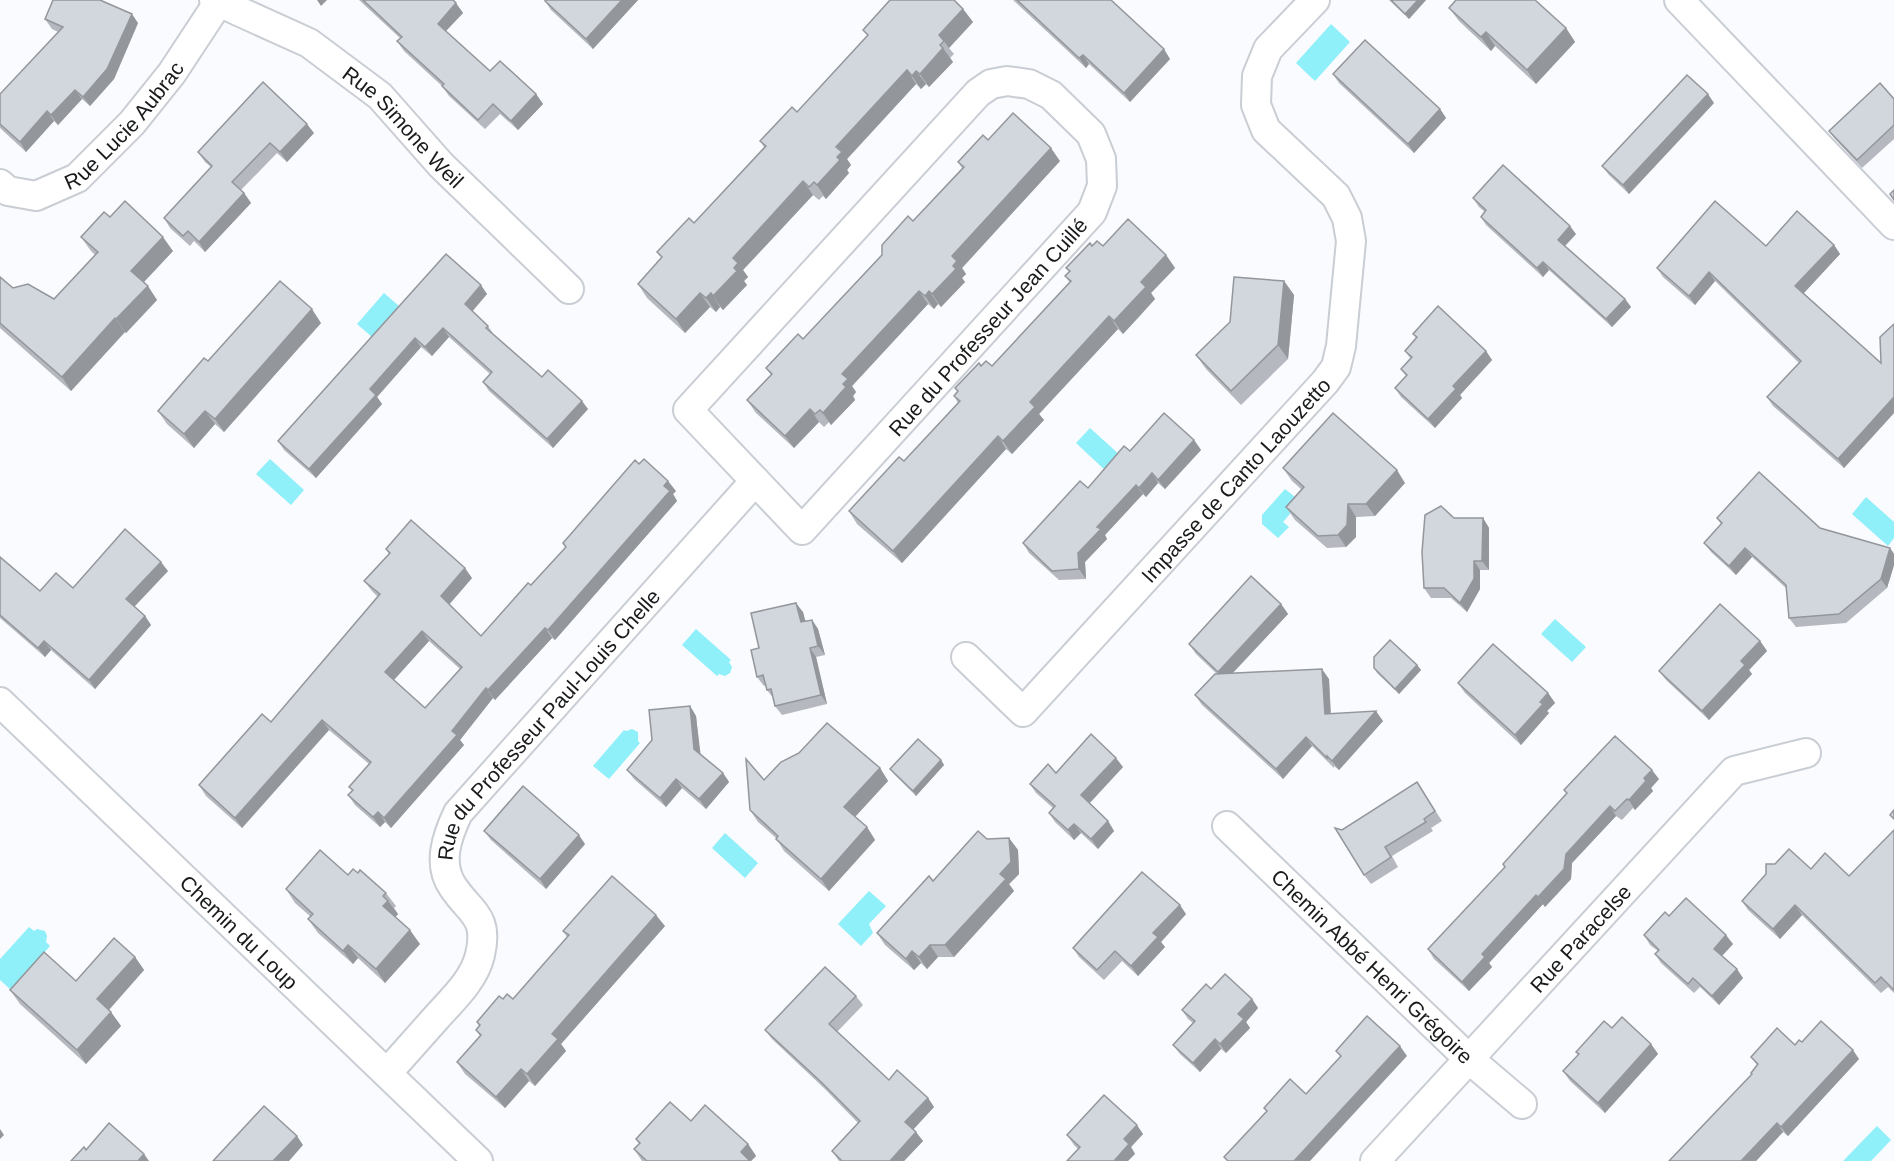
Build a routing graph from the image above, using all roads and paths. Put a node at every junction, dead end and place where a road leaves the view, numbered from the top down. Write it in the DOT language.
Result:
graph roads {
  1 [pos="1315,0"];
  2 [pos="1679,0"];
  3 [pos="218,1"];
  4 [pos="0,184"];
  5 [pos="1894,225"];
  6 [pos="569,289"];
  7 [pos="755,480"];
  8 [pos="966,657"];
  9 [pos="0,702"];
  10 [pos="1806,753"];
  11 [pos="1227,826"];
  12 [pos="1469,1059"];
  13 [pos="388,1072"];
  14 [pos="1522,1104"];
  15 [pos="478,1161"];
  16 [pos="1375,1161"];
  1 -- 8 [label="street, Impasse de Canto Laouzetto"];
  2 -- 5 [label="street"];
  3 -- 4 [label="street, Rue Lucie Aubrac"];
  3 -- 6 [label="street, Rue Simone Weil"];
  7 -- 7 [label="street, Rue du Professeur Jean Cuillé"];
  7 -- 13 [label="street, Rue du Professeur Paul-Louis Chelle"];
  9 -- 13 [label="street, Chemin du Loup"];
  10 -- 12 [label="street, Rue Paracelse"];
  11 -- 12 [label="street, Chemin Abbé Henri Grégoire"];
  12 -- 14 [label="street, Chemin Abbé Henri Grégoire"];
  12 -- 16 [label="street, Rue Paracelse"];
  13 -- 15 [label="street, Chemin du Loup"];
}
